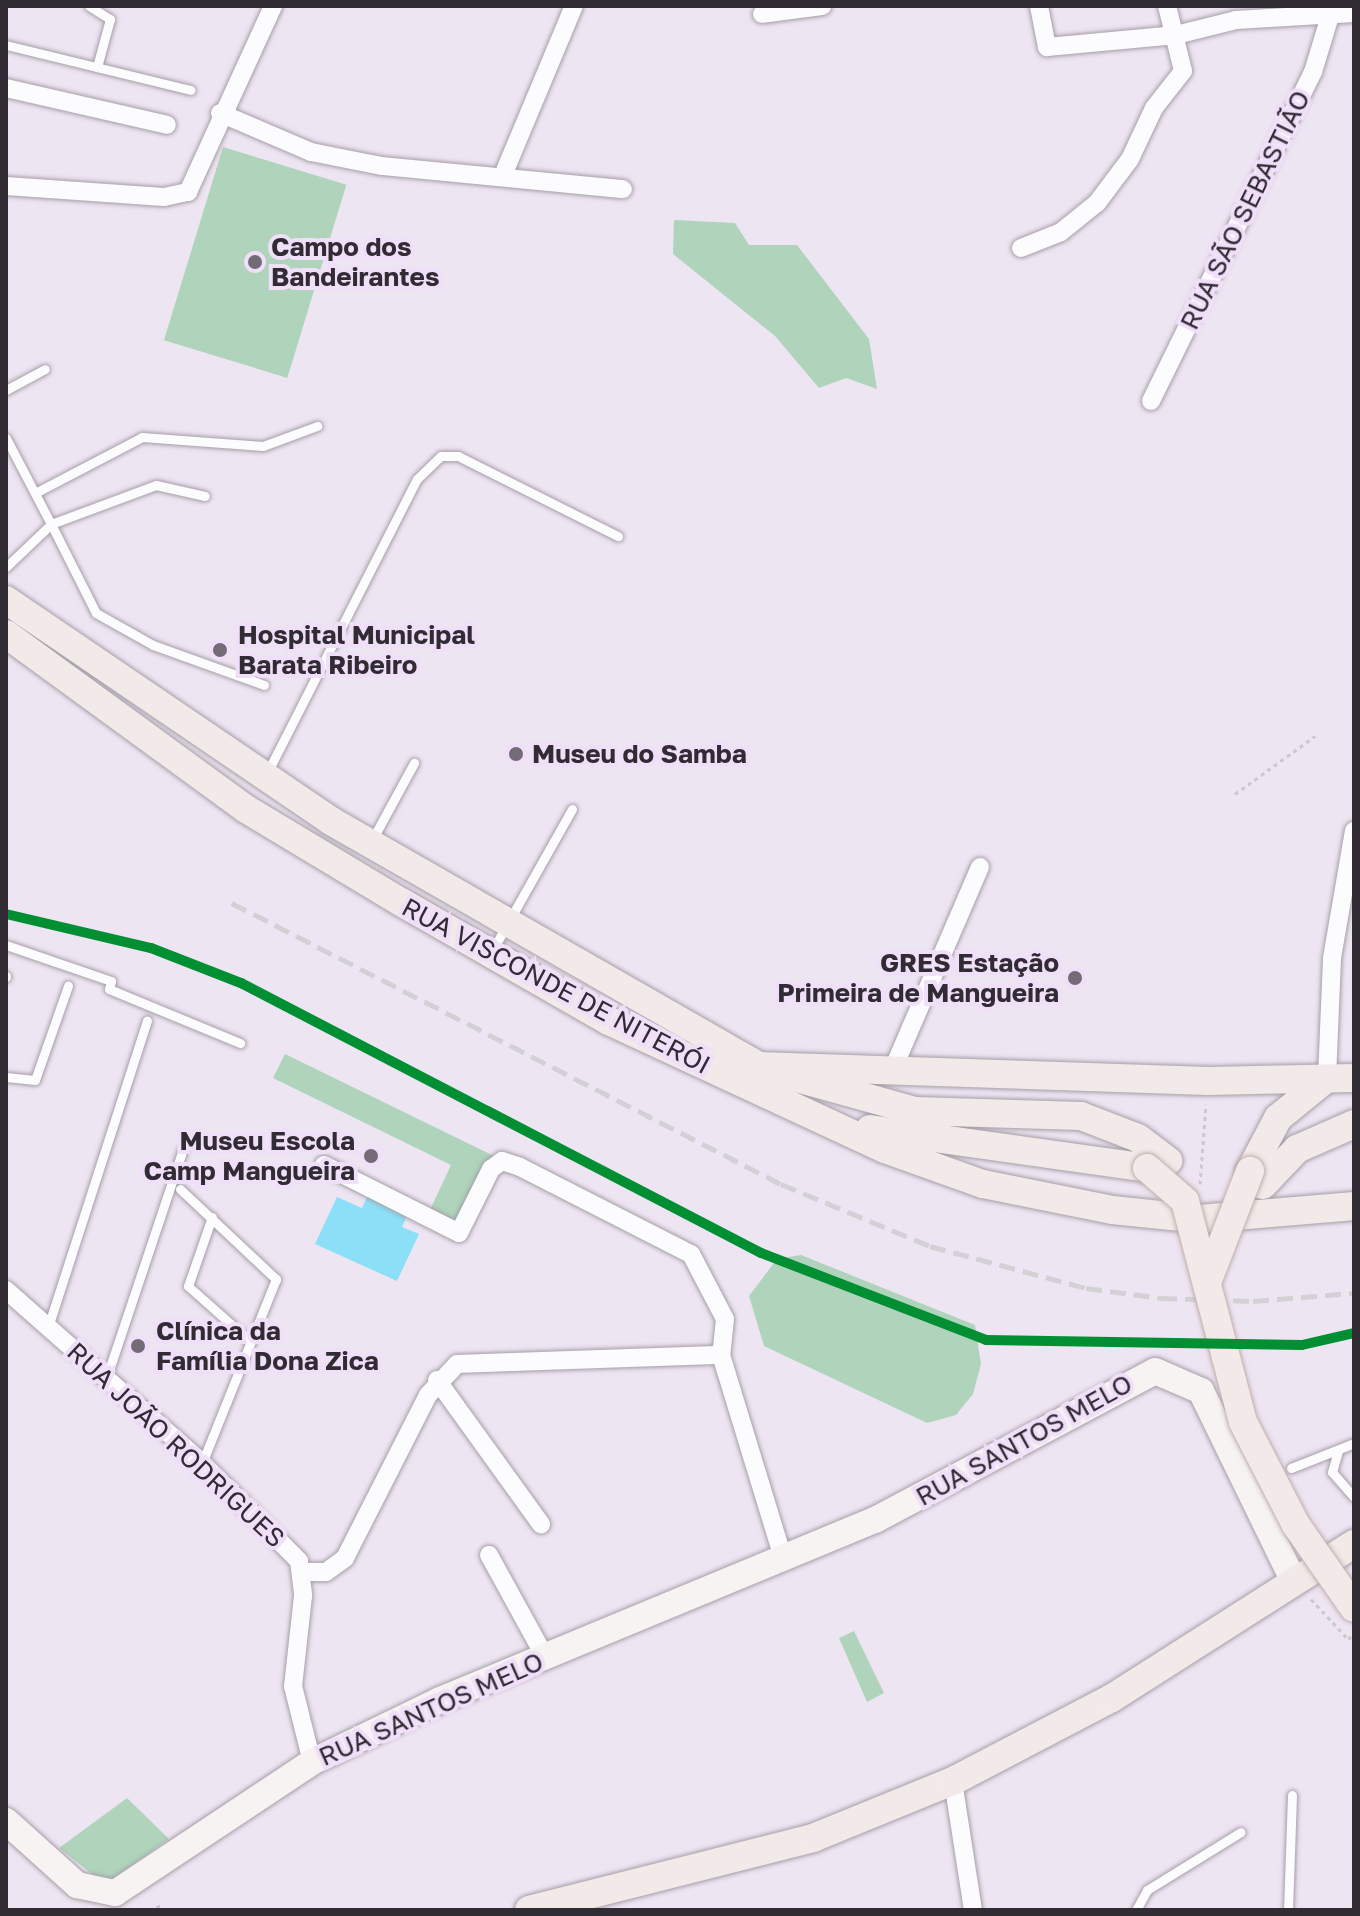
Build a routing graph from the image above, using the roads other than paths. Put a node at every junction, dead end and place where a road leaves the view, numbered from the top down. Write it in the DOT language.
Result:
graph roads {
  1 [pos="89,6"];
  2 [pos="273,6"];
  3 [pos="574,6"];
  4 [pos="822,6"];
  5 [pos="1039,6"];
  6 [pos="1167,6"];
  7 [pos="1354,13"];
  8 [pos="762,14"];
  9 [pos="1330,16"];
  10 [pos="1176,35"];
  11 [pos="6,45"];
  12 [pos="97,67"];
  13 [pos="6,88"];
  14 [pos="191,90"];
  15 [pos="220,113"];
  16 [pos="167,125"];
  17 [pos="504,173"];
  18 [pos="6,186"];
  19 [pos="623,189"];
  20 [pos="1021,248"];
  21 [pos="45,369"];
  22 [pos="6,390"];
  23 [pos="1151,401"];
  24 [pos="317,426"];
  25 [pos="6,438"];
  26 [pos="35,493"];
  27 [pos="205,496"];
  28 [pos="51,524"];
  29 [pos="618,536"];
  30 [pos="6,567"];
  31 [pos="6,600"];
  32 [pos="6,634"];
  33 [pos="264,685"];
  34 [pos="414,763"];
  35 [pos="265,776"];
  36 [pos="311,808"];
  37 [pos="246,809"];
  38 [pos="572,809"];
  39 [pos="1354,831"];
  40 [pos="288,836"];
  41 [pos="371,843"];
  42 [pos="980,867"];
  43 [pos="508,921"];
  44 [pos="6,945"];
  45 [pos="491,954"];
  46 [pos="68,986"];
  47 [pos="147,1021"];
  48 [pos="240,1043"];
  49 [pos="758,1066"];
  50 [pos="893,1069"];
  51 [pos="6,1077"];
  52 [pos="1340,1078"];
  53 [pos="814,1117"];
  54 [pos="1354,1124"];
  55 [pos="183,1149"];
  56 [pos="324,1165"];
  57 [pos="180,1189"];
  58 [pos="1354,1206"];
  59 [pos="212,1217"];
  60 [pos="1213,1279"];
  61 [pos="6,1290"];
  62 [pos="48,1327"];
  63 [pos="250,1341"];
  64 [pos="721,1355"];
  65 [pos="106,1379"];
  66 [pos="437,1380"];
  67 [pos="1354,1443"];
  68 [pos="1338,1451"];
  69 [pos="202,1463"];
  70 [pos="1291,1468"];
  71 [pos="1354,1497"];
  72 [pos="541,1524"];
  73 [pos="1354,1544"];
  74 [pos="489,1555"];
  75 [pos="783,1558"];
  76 [pos="304,1572"];
  77 [pos="1294,1582"];
  78 [pos="1354,1601"];
  79 [pos="1354,1608"];
  80 [pos="545,1657"];
  81 [pos="312,1762"];
  82 [pos="953,1781"];
  83 [pos="1292,1795"];
  84 [pos="6,1821"];
  85 [pos="1241,1832"];
  86 [pos="529,1910"];
  87 [pos="973,1910"];
  88 [pos="1136,1910"];
  89 [pos="1288,1910"];
  1 -- 12 [label="lane"];
  2 -- 15 [label="street"];
  3 -- 17 [label="street"];
  4 -- 8 [label="street"];
  5 -- 10 [label="street"];
  6 -- 10 [label="street"];
  7 -- 9 [label="street"];
  9 -- 10 [label="street"];
  9 -- 23 [label="street, RUA SÃO SEBASTIÃO"];
  10 -- 20 [label="street"];
  11 -- 12 [label="lane"];
  12 -- 14 [label="lane"];
  13 -- 16 [label="street"];
  15 -- 17 [label="street"];
  15 -- 18 [label="street"];
  17 -- 19 [label="street"];
  21 -- 22 [label="lane"];
  24 -- 26 [label="lane"];
  25 -- 26 [label="lane"];
  26 -- 28 [label="lane"];
  27 -- 28 [label="lane"];
  28 -- 30 [label="lane"];
  28 -- 33 [label="lane"];
  29 -- 35 [label="lane"];
  31 -- 35 [label="main road, RUA VISCONDE DE NITERÓI"];
  32 -- 37 [label="main road, RUA VISCONDE DE NITERÓI"];
  34 -- 41 [label="lane"];
  35 -- 36 [label="main road, RUA VISCONDE DE NITERÓI"];
  35 -- 37 [label="main road"];
  36 -- 40 [label="main road"];
  36 -- 41 [label="main road, RUA VISCONDE DE NITERÓI"];
  37 -- 40 [label="main road, RUA VISCONDE DE NITERÓI"];
  38 -- 43 [label="lane"];
  39 -- 52 [label="street"];
  40 -- 45 [label="main road, RUA VISCONDE DE NITERÓI"];
  41 -- 43 [label="main road, RUA VISCONDE DE NITERÓI"];
  42 -- 50 [label="street"];
  43 -- 45 [label="lane"];
  43 -- 49 [label="main road, RUA VISCONDE DE NITERÓI"];
  44 -- 48 [label="lane"];
  45 -- 53 [label="main road, RUA VISCONDE DE NITERÓI"];
  46 -- 51 [label="lane"];
  47 -- 62 [label="lane"];
  49 -- 50 [label="main road, RUA VISCONDE DE NITERÓI"];
  49 -- 60 [label="main road, bridge"];
  50 -- 52 [label="main road, RUA VISCONDE DE NITERÓI"];
  52 -- 60 [label="main road, bridge"];
  53 -- 58 [label="main road, RUA VISCONDE DE NITERÓI"];
  53 -- 60 [label="main road, bridge"];
  54 -- 60 [label="main road"];
  55 -- 65 [label="lane"];
  56 -- 64 [label="street"];
  57 -- 59 [label="lane"];
  59 -- 63 [label="lane"];
  59 -- 63 [label="lane"];
  60 -- 78 [label="main road, bridge"];
  60 -- 79 [label="main road, bridge"];
  61 -- 62 [label="street, RUA JOÃO RODRIGUES"];
  62 -- 65 [label="street, RUA JOÃO RODRIGUES"];
  63 -- 69 [label="lane"];
  64 -- 66 [label="street"];
  64 -- 75 [label="street"];
  65 -- 69 [label="street, RUA JOÃO RODRIGUES"];
  66 -- 72 [label="street"];
  66 -- 76 [label="street"];
  67 -- 68 [label="lane"];
  68 -- 70 [label="lane"];
  68 -- 71 [label="lane"];
  69 -- 76 [label="street, RUA JOÃO RODRIGUES"];
  73 -- 77 [label="main road"];
  74 -- 80 [label="street"];
  75 -- 77 [label="main road, RUA SANTOS MELO"];
  75 -- 80 [label="main road, RUA SANTOS MELO"];
  76 -- 81 [label="street, RUA JOÃO RODRIGUES"];
  77 -- 82 [label="main road"];
  80 -- 81 [label="main road, RUA SANTOS MELO"];
  81 -- 84 [label="main road, RUA SANTOS MELO"];
  82 -- 86 [label="main road"];
  82 -- 87 [label="street"];
  83 -- 89 [label="lane"];
  85 -- 88 [label="lane"];
}
